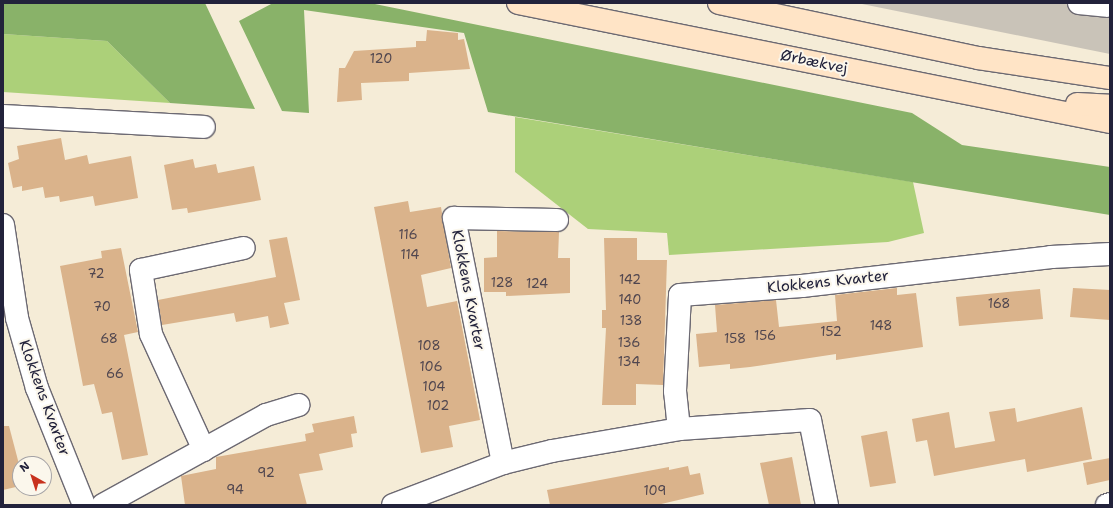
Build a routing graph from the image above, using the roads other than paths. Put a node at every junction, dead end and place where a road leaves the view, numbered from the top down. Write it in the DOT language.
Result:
graph roads {
  1 [pos="518,3"];
  2 [pos="719,3"];
  3 [pos="1079,3"];
  4 [pos="1107,6"];
  5 [pos="1110,78"];
  6 [pos="1110,106"];
  7 [pos="1042,109"];
  8 [pos="3,116"];
  9 [pos="1110,122"];
  10 [pos="204,127"];
  11 [pos="557,220"];
  12 [pos="3,225"];
  13 [pos="244,248"];
  14 [pos="1110,254"];
  15 [pos="5,266"];
  16 [pos="298,405"];
  17 [pos="679,430"];
  18 [pos="204,450"];
  19 [pos="503,463"];
  20 [pos="1110,504"];
  21 [pos="84,505"];
  22 [pos="103,505"];
  23 [pos="393,505"];
  24 [pos="827,505"];
  25 [pos="1107,505"];
  1 -- 7 [label="main road, Ørbækvej"];
  2 -- 5 [label="main road"];
  3 -- 4 [label="street"];
  6 -- 7 [label="main road"];
  7 -- 9 [label="main road, Ørbækvej"];
  8 -- 10 [label="street"];
  11 -- 19 [label="street, Klokkens Kvarter"];
  12 -- 15 [label="street, Klokkens Kvarter"];
  13 -- 18 [label="street"];
  14 -- 17 [label="street, Klokkens Kvarter"];
  15 -- 21 [label="street, Klokkens Kvarter"];
  16 -- 18 [label="street"];
  17 -- 19 [label="street"];
  17 -- 24 [label="street"];
  18 -- 22 [label="street"];
  19 -- 23 [label="street"];
  20 -- 25 [label="street"];
}
